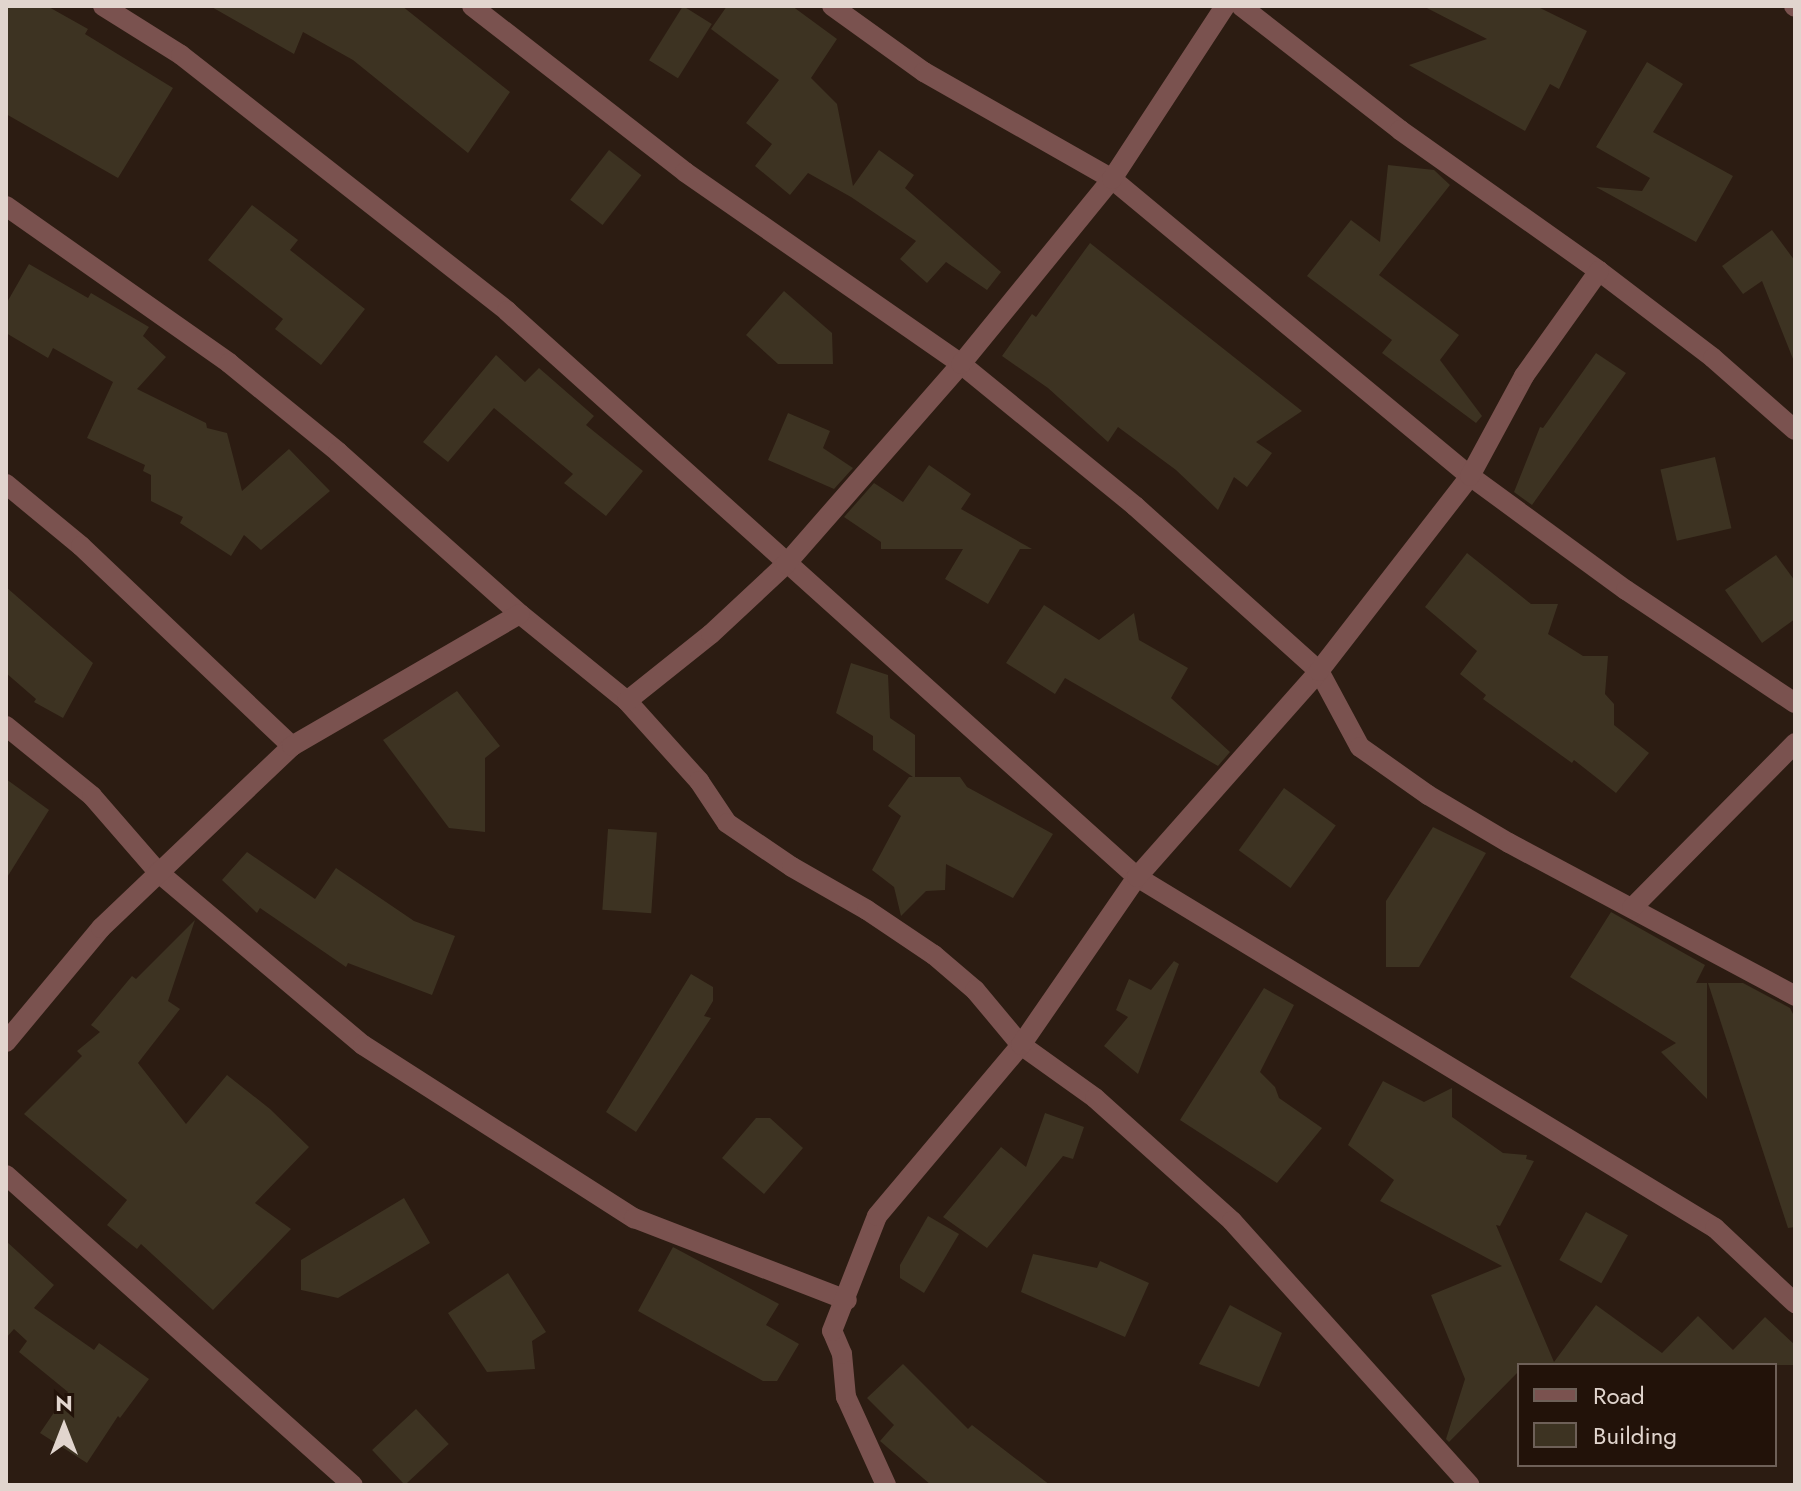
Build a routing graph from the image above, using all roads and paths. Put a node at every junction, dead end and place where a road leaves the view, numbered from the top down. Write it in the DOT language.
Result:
graph roads {
  1 [pos="103,6"];
  2 [pos="472,6"];
  3 [pos="832,6"];
  4 [pos="1225,6"];
  5 [pos="1241,6"];
  6 [pos="1112,179"];
  7 [pos="6,206"];
  8 [pos="1599,271"];
  9 [pos="961,364"];
  10 [pos="1795,430"];
  11 [pos="1470,476"];
  12 [pos="6,484"];
  13 [pos="786,564"];
  14 [pos="520,614"];
  15 [pos="1319,671"];
  16 [pos="627,701"];
  17 [pos="1795,703"];
  18 [pos="6,726"];
  19 [pos="1795,743"];
  20 [pos="292,746"];
  21 [pos="158,872"];
  22 [pos="1137,877"];
  23 [pos="1632,908"];
  24 [pos="1795,996"];
  25 [pos="6,1042"];
  26 [pos="1021,1045"];
  27 [pos="6,1175"];
  28 [pos="847,1300"];
  29 [pos="1795,1303"];
  30 [pos="353,1485"];
  31 [pos="886,1485"];
  32 [pos="1470,1485"];
  1 -- 13 [label="street"];
  2 -- 9 [label="street"];
  3 -- 6 [label="street"];
  4 -- 6 [label="street"];
  5 -- 8 [label="street"];
  6 -- 9 [label="street"];
  6 -- 11 [label="street"];
  7 -- 14 [label="street"];
  8 -- 10 [label="street"];
  8 -- 11 [label="street"];
  9 -- 13 [label="street"];
  9 -- 15 [label="street"];
  11 -- 15 [label="street"];
  11 -- 17 [label="street"];
  12 -- 20 [label="street"];
  13 -- 16 [label="street"];
  13 -- 22 [label="street"];
  14 -- 16 [label="street"];
  14 -- 20 [label="street"];
  15 -- 22 [label="street"];
  15 -- 23 [label="street"];
  16 -- 26 [label="street"];
  18 -- 21 [label="street"];
  19 -- 23 [label="street"];
  20 -- 21 [label="street"];
  21 -- 25 [label="street"];
  21 -- 28 [label="street"];
  22 -- 26 [label="street"];
  22 -- 29 [label="street"];
  23 -- 24 [label="street"];
  26 -- 28 [label="street"];
  26 -- 32 [label="street"];
  27 -- 30 [label="street"];
  28 -- 31 [label="street"];
}
